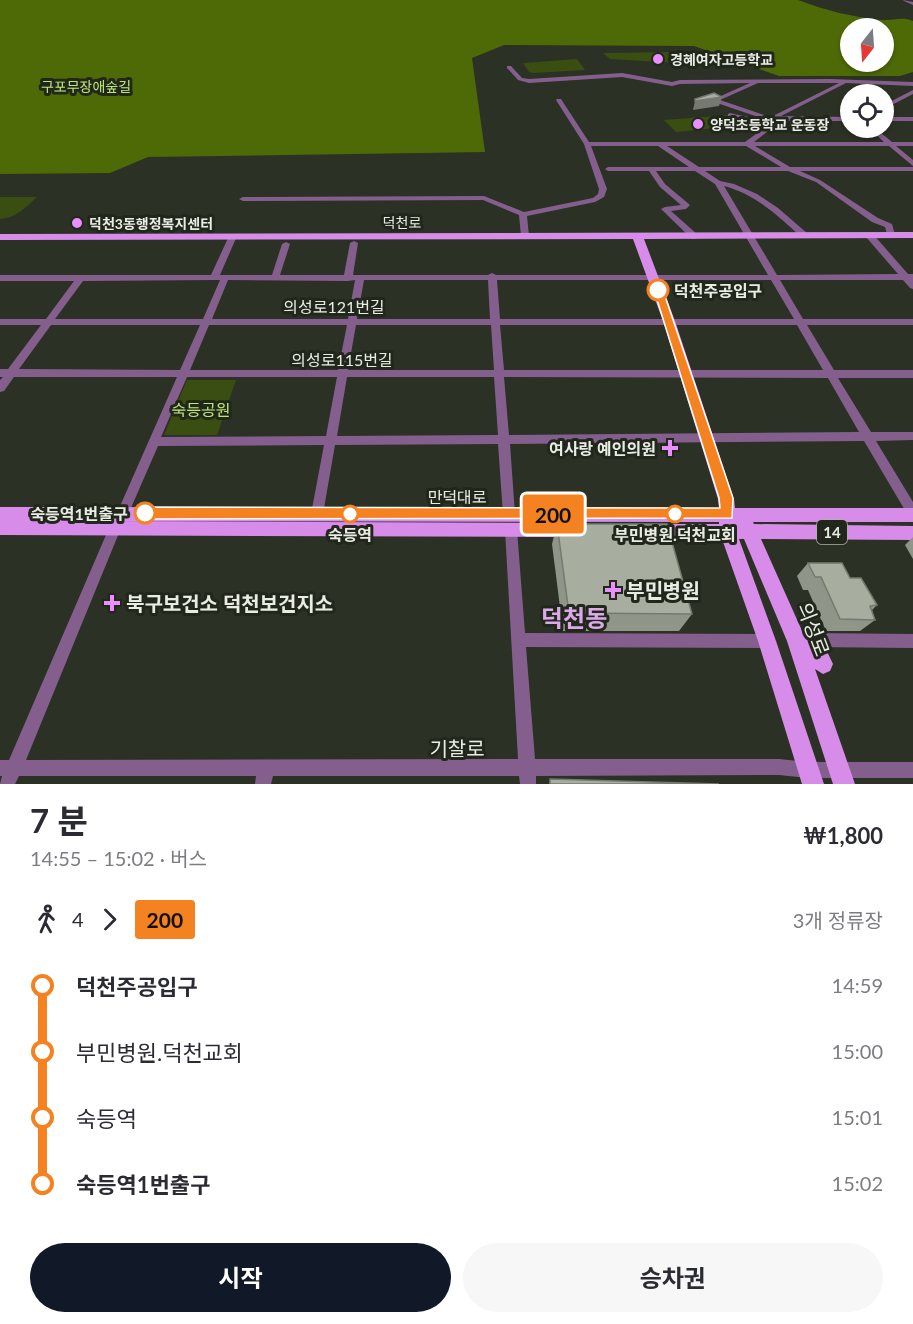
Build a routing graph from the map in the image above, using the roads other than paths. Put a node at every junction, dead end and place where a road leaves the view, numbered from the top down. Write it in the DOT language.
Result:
graph roads {
  1 [pos="905,0"];
  2 [pos="913,4"];
  3 [pos="509,67"];
  4 [pos="637,70"];
  5 [pos="680,81"];
  6 [pos="758,81"];
  7 [pos="843,82"];
  8 [pos="913,84"];
  9 [pos="913,92"];
  10 [pos="559,100"];
  11 [pos="894,102"];
  12 [pos="730,115"];
  13 [pos="780,119"];
  14 [pos="840,119"];
  15 [pos="894,119"];
  16 [pos="913,119"];
  17 [pos="884,138"];
  18 [pos="587,144"];
  19 [pos="747,144"];
  20 [pos="891,144"];
  21 [pos="913,144"];
  22 [pos="661,145"];
  23 [pos="913,164"];
  24 [pos="695,168"];
  25 [pos="608,169"];
  26 [pos="651,169"];
  27 [pos="789,169"];
  28 [pos="913,169"];
  29 [pos="718,183"];
  30 [pos="243,199"];
  31 [pos="523,214"];
  32 [pos="869,235"];
  33 [pos="891,235"];
  34 [pos="913,235"];
  35 [pos="233,236"];
  36 [pos="525,236"];
  37 [pos="805,236"];
  38 [pos="0,237"];
  39 [pos="615,237"];
  40 [pos="639,237"];
  41 [pos="669,237"];
  42 [pos="695,237"];
  43 [pos="750,237"];
  44 [pos="354,243"];
  45 [pos="286,244"];
  46 [pos="645,253"];
  47 [pos="492,276"];
  48 [pos="81,277"];
  49 [pos="909,277"];
  50 [pos="0,278"];
  51 [pos="219,278"];
  52 [pos="275,278"];
  53 [pos="348,278"];
  54 [pos="360,278"];
  55 [pos="654,278"];
  56 [pos="773,278"];
  57 [pos="913,286"];
  58 [pos="352,321"];
  59 [pos="495,321"];
  60 [pos="669,321"];
  61 [pos="0,322"];
  62 [pos="47,322"];
  63 [pos="206,322"];
  64 [pos="800,322"];
  65 [pos="913,322"];
  66 [pos="5,373"];
  67 [pos="183,374"];
  68 [pos="499,374"];
  69 [pos="684,374"];
  70 [pos="831,374"];
  71 [pos="913,374"];
  72 [pos="343,375"];
  73 [pos="0,388"];
  74 [pos="705,436"];
  75 [pos="867,436"];
  76 [pos="913,436"];
  77 [pos="503,438"];
  78 [pos="154,442"];
  79 [pos="330,442"];
  80 [pos="0,513"];
  81 [pos="123,513"];
  82 [pos="317,514"];
  83 [pos="729,514"];
  84 [pos="913,514"];
  85 [pos="510,522"];
  86 [pos="0,528"];
  87 [pos="115,528"];
  88 [pos="751,532"];
  89 [pos="913,533"];
  90 [pos="749,590"];
  91 [pos="775,592"];
  92 [pos="768,633"];
  93 [pos="518,640"];
  94 [pos="796,640"];
  95 [pos="913,641"];
  96 [pos="823,664"];
  97 [pos="913,770"];
  98 [pos="7,774"];
  99 [pos="265,776"];
  100 [pos="527,777"];
  101 [pos="811,777"];
  102 [pos="841,777"];
  1 -- 2 [label="street"];
  3 -- 5 [label="street"];
  4 -- 5 [label="street"];
  5 -- 6 [label="street"];
  6 -- 7 [label="street"];
  6 -- 13 [label="street"];
  7 -- 8 [label="street"];
  7 -- 13 [label="street"];
  9 -- 11 [label="street"];
  10 -- 18 [label="street"];
  12 -- 13 [label="street"];
  13 -- 14 [label="street"];
  13 -- 19 [label="street"];
  15 -- 16 [label="street"];
  17 -- 20 [label="street"];
  18 -- 22 [label="street"];
  18 -- 31 [label="street"];
  19 -- 20 [label="street"];
  19 -- 22 [label="street"];
  19 -- 27 [label="street"];
  20 -- 21 [label="street"];
  20 -- 23 [label="street"];
  22 -- 24 [label="street"];
  24 -- 26 [label="street"];
  24 -- 27 [label="street"];
  24 -- 29 [label="street"];
  25 -- 26 [label="street"];
  26 -- 42 [label="street"];
  27 -- 28 [label="street"];
  27 -- 33 [label="street"];
  29 -- 37 [label="street"];
  29 -- 43 [label="street"];
  30 -- 31 [label="street"];
  31 -- 36 [label="street"];
  32 -- 33 [label="main road, 덕천로"];
  32 -- 37 [label="main road, 덕천로"];
  32 -- 49 [label="street"];
  33 -- 34 [label="main road, 덕천로"];
  35 -- 36 [label="main road, 덕천로"];
  35 -- 38 [label="main road, 덕천로"];
  35 -- 51 [label="street"];
  36 -- 39 [label="main road, 덕천로"];
  37 -- 43 [label="main road, 덕천로"];
  39 -- 40 [label="main road, 덕천로"];
  39 -- 46 [label="main road"];
  40 -- 41 [label="main road, 덕천로"];
  40 -- 46 [label="main road"];
  41 -- 42 [label="main road, 덕천로"];
  41 -- 46 [label="main road"];
  42 -- 43 [label="main road, 덕천로"];
  43 -- 56 [label="street"];
  44 -- 53 [label="street"];
  45 -- 52 [label="street"];
  46 -- 55 [label="main road"];
  47 -- 54 [label="street"];
  47 -- 55 [label="street"];
  47 -- 59 [label="street"];
  48 -- 50 [label="street"];
  48 -- 51 [label="street"];
  48 -- 62 [label="street"];
  49 -- 56 [label="street"];
  49 -- 57 [label="street"];
  51 -- 52 [label="street"];
  51 -- 63 [label="street"];
  52 -- 53 [label="street"];
  53 -- 54 [label="street"];
  54 -- 58 [label="street"];
  55 -- 56 [label="street"];
  55 -- 60 [label="main road"];
  56 -- 64 [label="street"];
  58 -- 59 [label="street, 의성로121번길"];
  58 -- 63 [label="street, 의성로121번길"];
  58 -- 72 [label="street"];
  59 -- 60 [label="street, 의성로121번길"];
  59 -- 68 [label="street"];
  60 -- 64 [label="street, 의성로121번길"];
  60 -- 69 [label="main road"];
  61 -- 62 [label="street, 의성로121번길"];
  62 -- 63 [label="street, 의성로121번길"];
  62 -- 66 [label="street"];
  63 -- 67 [label="street"];
  64 -- 65 [label="street, 의성로121번길"];
  64 -- 70 [label="street"];
  66 -- 67 [label="street, 의성로115번길"];
  66 -- 73 [label="street"];
  67 -- 72 [label="street, 의성로115번길"];
  67 -- 78 [label="street"];
  68 -- 69 [label="street, 의성로115번길"];
  68 -- 72 [label="street, 의성로115번길"];
  68 -- 77 [label="street"];
  69 -- 70 [label="street, 의성로115번길"];
  69 -- 74 [label="main road"];
  70 -- 71 [label="street, 의성로115번길"];
  70 -- 75 [label="street"];
  72 -- 79 [label="street"];
  74 -- 75 [label="street"];
  74 -- 77 [label="street"];
  74 -- 83 [label="main road"];
  75 -- 76 [label="street"];
  75 -- 84 [label="street"];
  77 -- 79 [label="street"];
  77 -- 85 [label="street"];
  78 -- 79 [label="street"];
  78 -- 81 [label="street"];
  79 -- 82 [label="street"];
  80 -- 81 [label="main road, 만덕대로"];
  81 -- 82 [label="main road, 만덕대로"];
  82 -- 85 [label="main road, 만덕대로"];
  83 -- 84 [label="main road, 만덕대로"];
  83 -- 85 [label="main road, 만덕대로 / 14"];
  83 -- 88 [label="main road, 만덕대로 / 14"];
  83 -- 90 [label="main road"];
  85 -- 87 [label="main road, 만덕대로 / 14"];
  85 -- 93 [label="street"];
  86 -- 87 [label="main road, 만덕대로 / 14"];
  87 -- 98 [label="street"];
  88 -- 89 [label="main road, 만덕대로 / 14"];
  88 -- 91 [label="main road, 의성로"];
  90 -- 91 [label="main road"];
  90 -- 92 [label="main road"];
  91 -- 94 [label="main road, 의성로"];
  92 -- 93 [label="street"];
  92 -- 101 [label="main road"];
  93 -- 100 [label="street"];
  94 -- 95 [label="street"];
  94 -- 96 [label="main road"];
  94 -- 102 [label="main road, 의성로"];
  97 -- 102 [label="street, 기찰로"];
  98 -- 99 [label="street, 기찰로"];
  99 -- 100 [label="street, 기찰로"];
  100 -- 101 [label="street, 기찰로"];
  101 -- 102 [label="street, 기찰로"];
}
